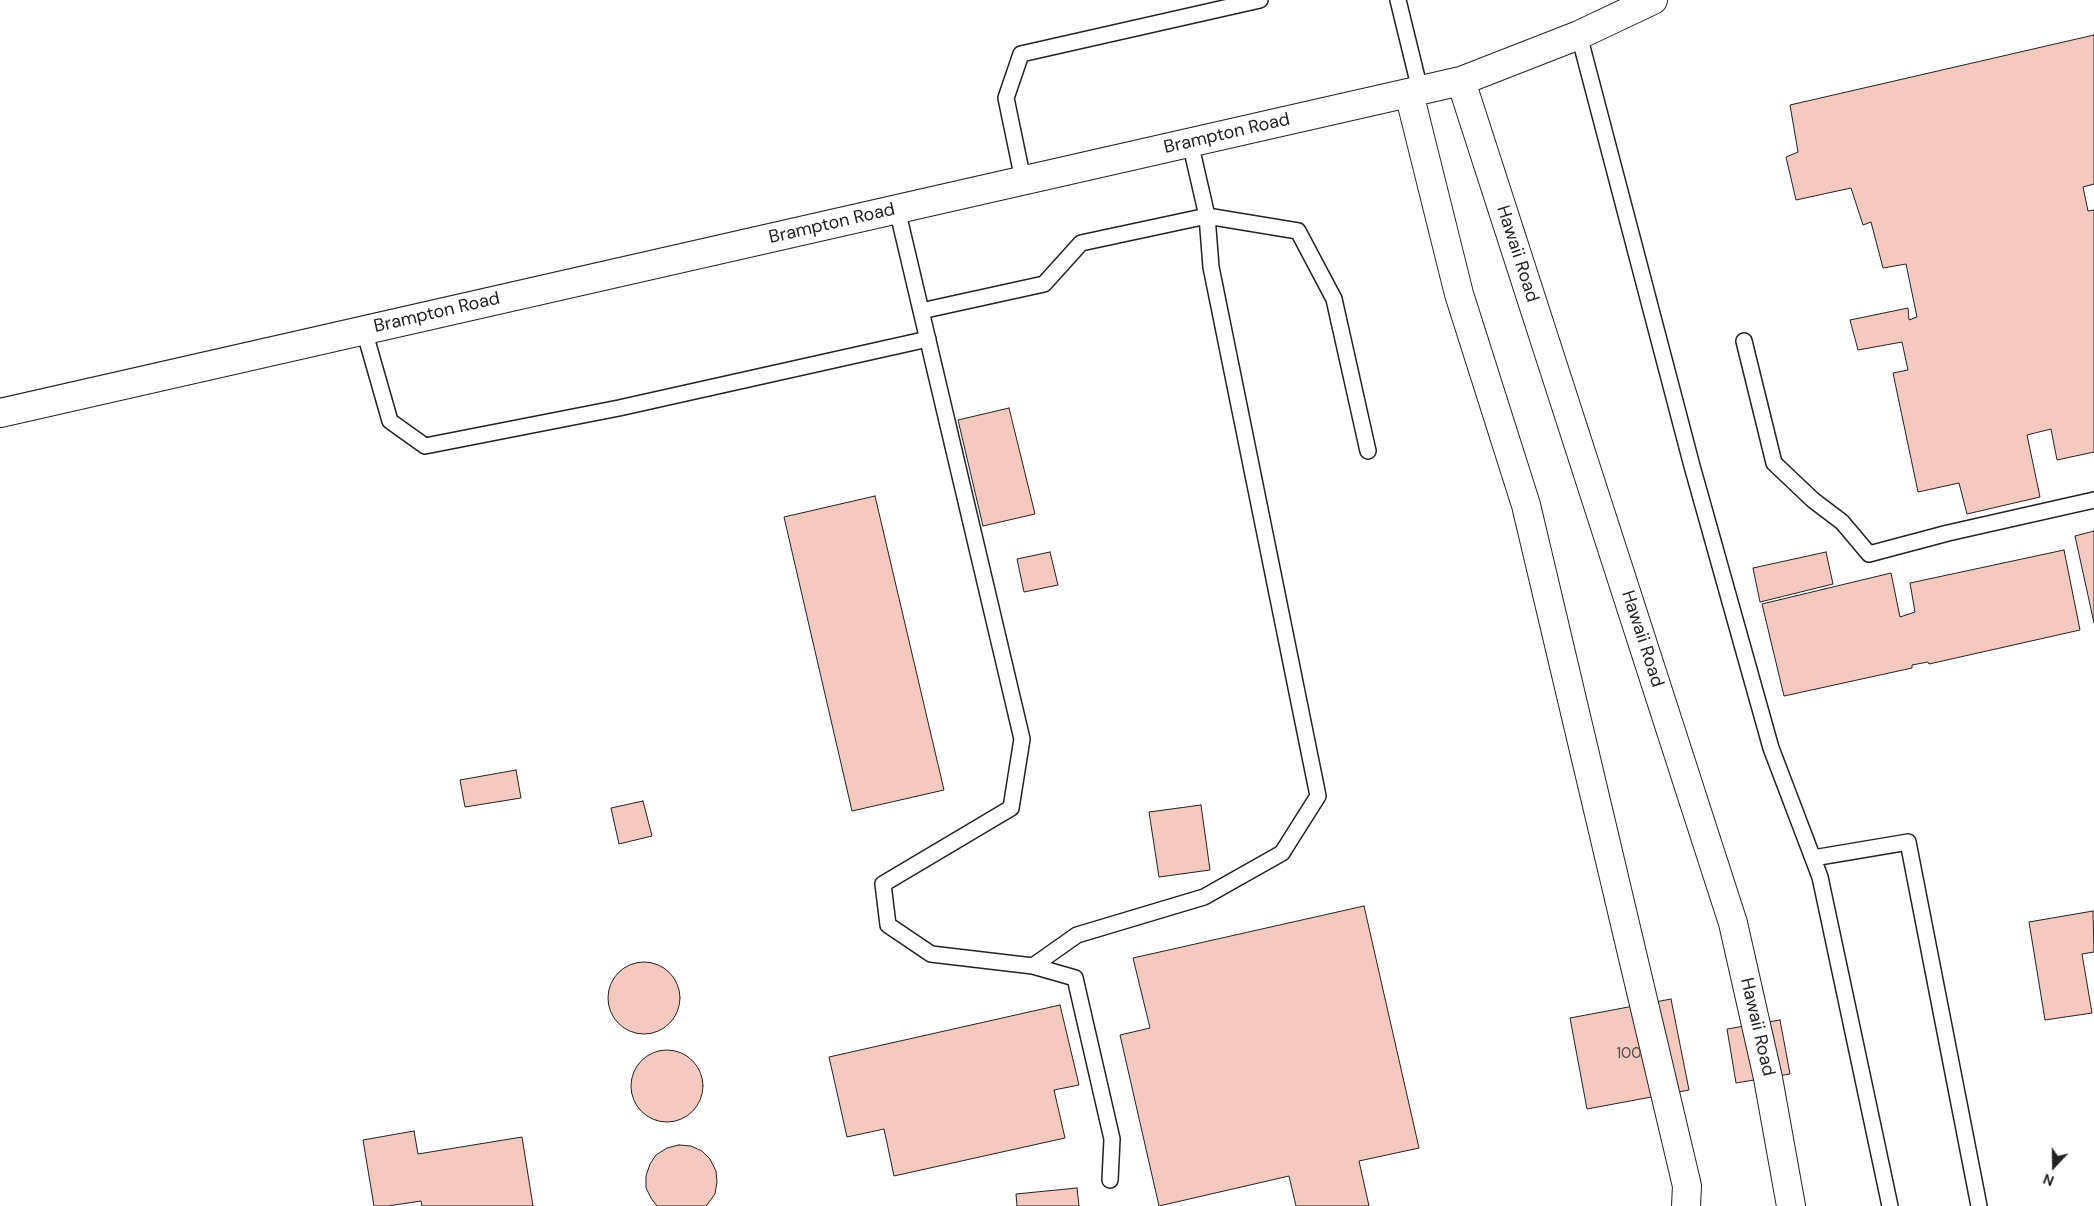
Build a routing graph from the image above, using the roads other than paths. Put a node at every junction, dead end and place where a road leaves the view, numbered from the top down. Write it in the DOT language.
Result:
graph roads {
  1 [pos="1260,0"];
  2 [pos="1398,0"];
  3 [pos="1653,0"];
  4 [pos="1579,35"];
  5 [pos="1461,81"];
  6 [pos="1415,92"];
  7 [pos="1190,142"];
  8 [pos="1023,180"];
  9 [pos="897,209"];
  10 [pos="1207,216"];
  11 [pos="921,310"];
  12 [pos="364,330"];
  13 [pos="928,339"];
  14 [pos="1744,341"];
  15 [pos="0,413"];
  16 [pos="1368,452"];
  17 [pos="2094,500"];
  18 [pos="1813,858"];
  19 [pos="1034,966"];
  20 [pos="1110,1180"];
  21 [pos="1686,1206"];
  22 [pos="1791,1206"];
  23 [pos="1890,1206"];
  24 [pos="1979,1206"];
  1 -- 8 [label="lane"];
  2 -- 6 [label="lane"];
  3 -- 4 [label="street, Brampton Road"];
  4 -- 5 [label="street, Brampton Road"];
  4 -- 18 [label="lane"];
  5 -- 6 [label="street, Brampton Road"];
  5 -- 22 [label="street, Hawaii Road"];
  6 -- 7 [label="street, Brampton Road"];
  6 -- 21 [label="street"];
  7 -- 8 [label="street, Brampton Road"];
  7 -- 10 [label="lane"];
  8 -- 9 [label="street, Brampton Road"];
  9 -- 11 [label="lane"];
  9 -- 12 [label="street, Brampton Road"];
  10 -- 11 [label="lane"];
  10 -- 16 [label="lane"];
  10 -- 19 [label="lane"];
  11 -- 13 [label="lane"];
  12 -- 13 [label="lane"];
  12 -- 15 [label="street, Brampton Road"];
  13 -- 19 [label="lane"];
  14 -- 17 [label="lane"];
  18 -- 23 [label="lane"];
  18 -- 24 [label="lane"];
  19 -- 20 [label="lane"];
}
